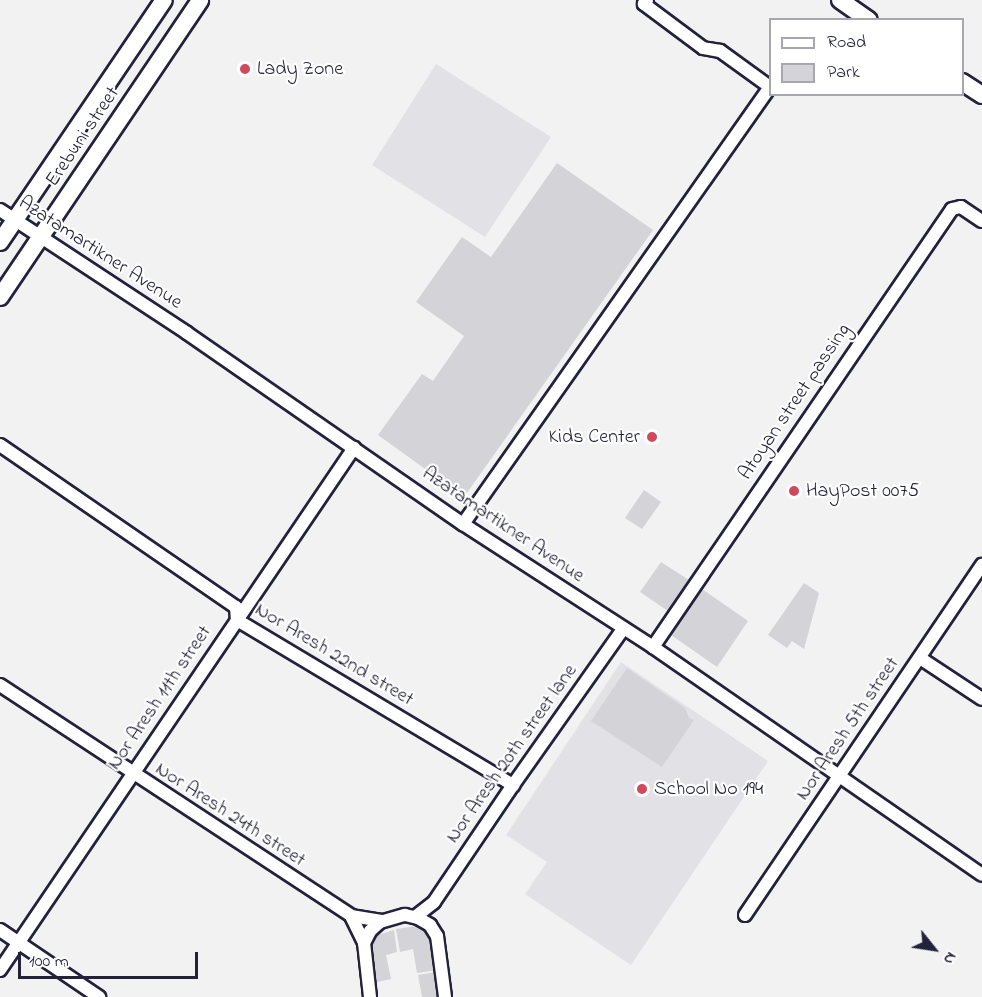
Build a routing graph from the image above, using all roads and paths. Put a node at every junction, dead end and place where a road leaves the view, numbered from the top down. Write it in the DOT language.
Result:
graph roads {
  1 [pos="164,0"];
  2 [pos="200,0"];
  3 [pos="647,0"];
  4 [pos="840,0"];
  5 [pos="866,18"];
  6 [pos="964,83"];
  7 [pos="769,86"];
  8 [pos="769,88"];
  9 [pos="982,95"];
  10 [pos="0,210"];
  11 [pos="15,220"];
  12 [pos="982,221"];
  13 [pos="40,237"];
  14 [pos="0,242"];
  15 [pos="0,297"];
  16 [pos="0,445"];
  17 [pos="354,448"];
  18 [pos="463,524"];
  19 [pos="982,566"];
  20 [pos="237,620"];
  21 [pos="623,629"];
  22 [pos="653,647"];
  23 [pos="920,658"];
  24 [pos="0,685"];
  25 [pos="982,699"];
  26 [pos="132,774"];
  27 [pos="840,777"];
  28 [pos="513,785"];
  29 [pos="982,875"];
  30 [pos="434,902"];
  31 [pos="745,915"];
  32 [pos="351,916"];
  33 [pos="416,917"];
  34 [pos="382,921"];
  35 [pos="0,930"];
  36 [pos="434,931"];
  37 [pos="19,943"];
  38 [pos="364,943"];
  39 [pos="0,970"];
  40 [pos="99,997"];
  41 [pos="370,997"];
  42 [pos="445,997"];
  1 -- 11 [label="main road, Erebuni street"];
  2 -- 13 [label="main road, Erebuni street"];
  3 -- 7 [label="street"];
  4 -- 5 [label="main road"];
  6 -- 9 [label="main road"];
  8 -- 18 [label="street"];
  10 -- 11 [label="street, Azatamartikner Avenue"];
  11 -- 13 [label="street, Azatamartikner Avenue"];
  11 -- 14 [label="main road, Erebuni street"];
  12 -- 22 [label="street, Atoyan street passing"];
  13 -- 15 [label="main road, Erebuni street"];
  13 -- 17 [label="street, Azatamartikner Avenue"];
  16 -- 20 [label="street, Nor Aresh 22nd street"];
  17 -- 18 [label="street, Azatamartikner Avenue"];
  17 -- 20 [label="street, Nor Aresh 11th street"];
  18 -- 21 [label="street, Azatamartikner Avenue"];
  19 -- 23 [label="street, Nor Aresh 5th street"];
  20 -- 26 [label="street, Nor Aresh 11th street"];
  20 -- 28 [label="street, Nor Aresh 22nd street"];
  21 -- 22 [label="street, Azatamartikner Avenue"];
  21 -- 28 [label="street, Nor Aresh 20th street lane"];
  22 -- 27 [label="street, Azatamartikner Avenue"];
  23 -- 25 [label="street"];
  23 -- 27 [label="street, Nor Aresh 5th street"];
  24 -- 26 [label="street, Nor Aresh 24th street"];
  26 -- 32 [label="street, Nor Aresh 24th street"];
  26 -- 37 [label="street, Nor Aresh 11th street"];
  27 -- 29 [label="street, Azatamartikner Avenue"];
  27 -- 31 [label="street, Nor Aresh 5th street"];
  28 -- 30 [label="street, Nor Aresh 20th street lane"];
  30 -- 33 [label="street, Nor Aresh 20th street lane"];
  30 -- 36 [label="street"];
  32 -- 34 [label="street, Nor Aresh 24th street"];
  32 -- 38 [label="street"];
  33 -- 34 [label="street, Nor Aresh 24th street"];
  33 -- 36 [label="street"];
  34 -- 38 [label="street"];
  35 -- 37 [label="street"];
  36 -- 42 [label="street"];
  37 -- 39 [label="street, Nor Aresh 11th street"];
  37 -- 40 [label="street"];
  38 -- 41 [label="street"];
}
